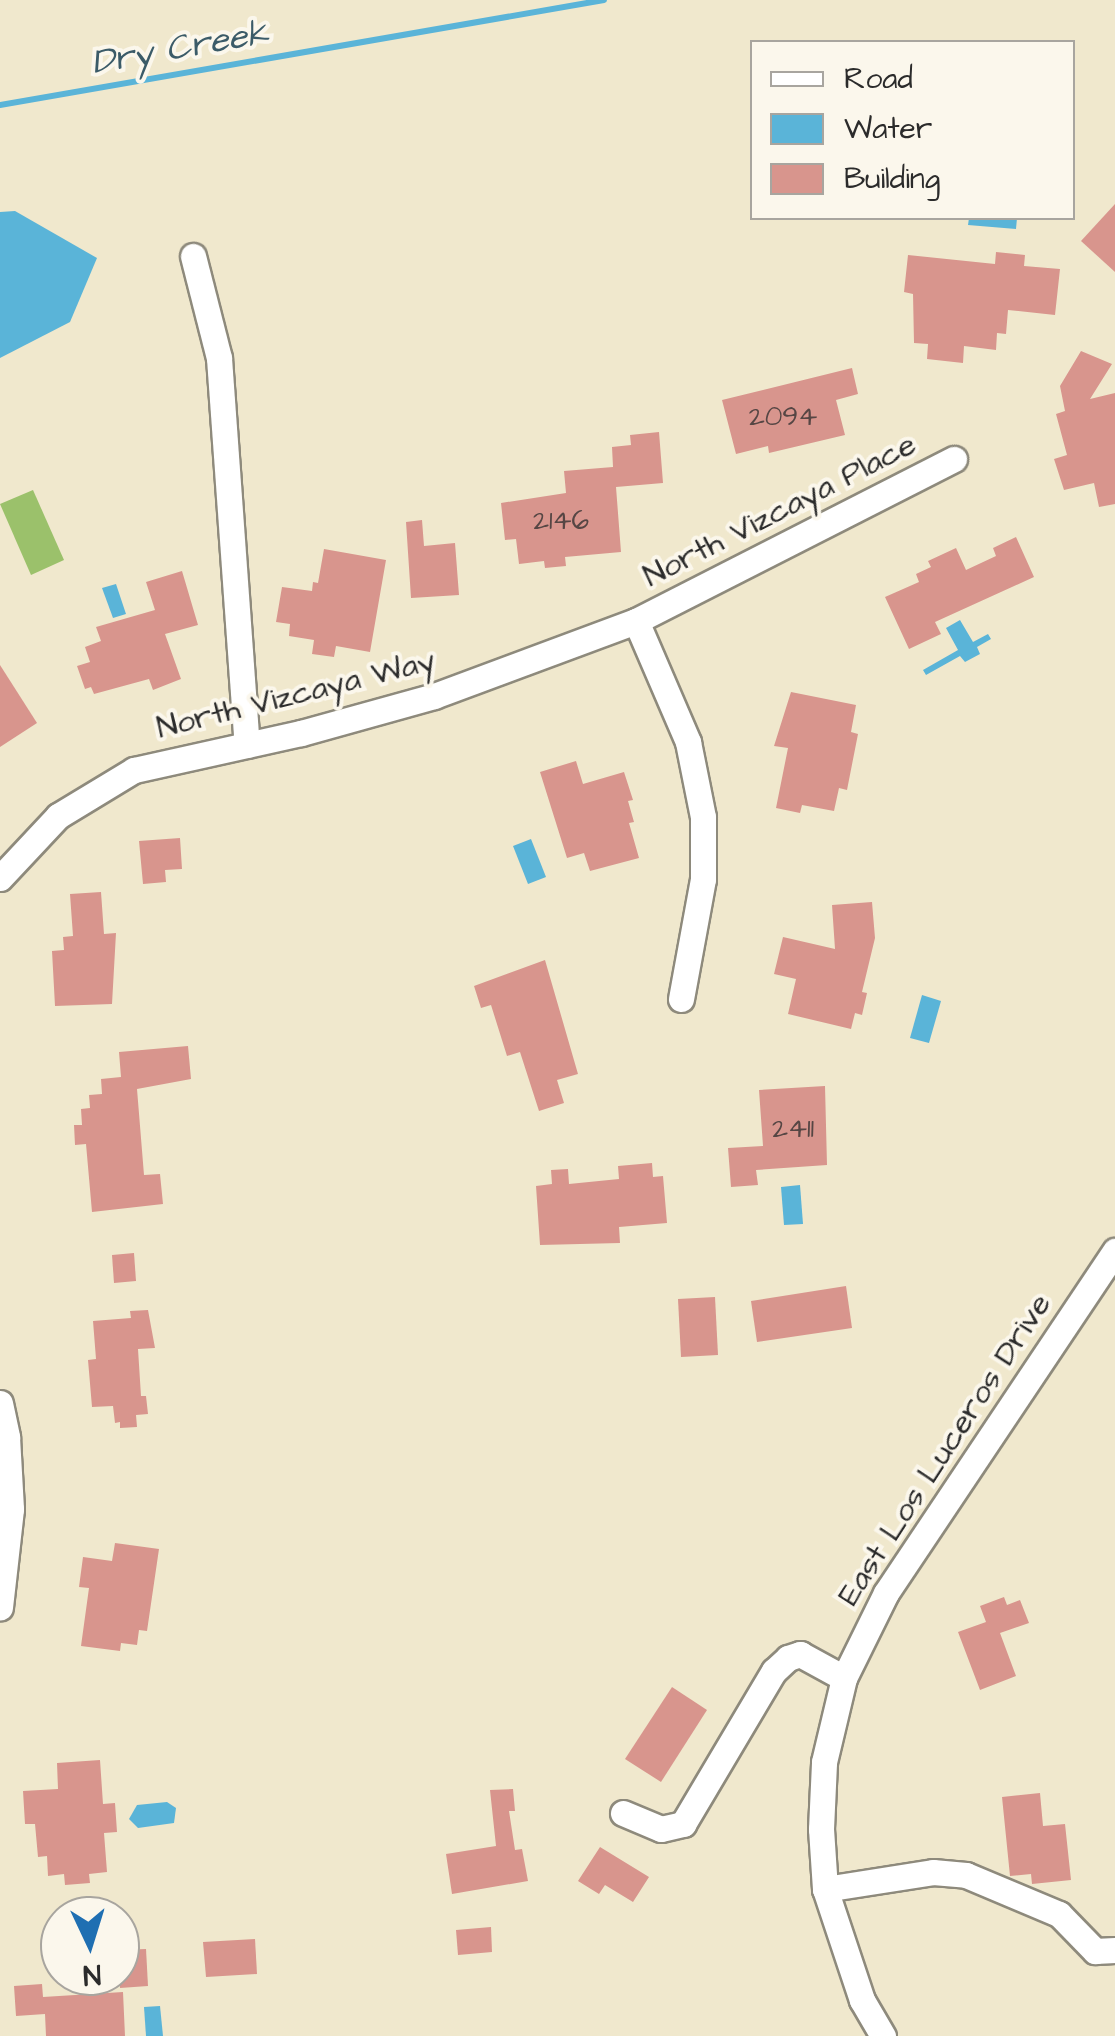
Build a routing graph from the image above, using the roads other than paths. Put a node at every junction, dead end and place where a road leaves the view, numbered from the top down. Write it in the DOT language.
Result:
graph roads {
  1 [pos="192,256"];
  2 [pos="954,459"];
  3 [pos="636,621"];
  4 [pos="247,745"];
  5 [pos="0,878"];
  6 [pos="681,999"];
  7 [pos="1115,1252"];
  8 [pos="0,1403"];
  9 [pos="0,1606"];
  10 [pos="844,1678"];
  11 [pos="623,1812"];
  12 [pos="824,1889"];
  13 [pos="1115,1950"];
  14 [pos="884,2036"];
  1 -- 4 [label="street"];
  2 -- 3 [label="street, North Vizcaya Place"];
  3 -- 4 [label="street, North Vizcaya Way"];
  3 -- 6 [label="street"];
  4 -- 5 [label="street, North Vizcaya Way"];
  7 -- 10 [label="street, East Los Luceros Drive"];
  8 -- 9 [label="street"];
  10 -- 11 [label="street"];
  10 -- 12 [label="street, East Los Luceros Drive"];
  12 -- 13 [label="street"];
  12 -- 14 [label="street, East Los Luceros Drive"];
}
